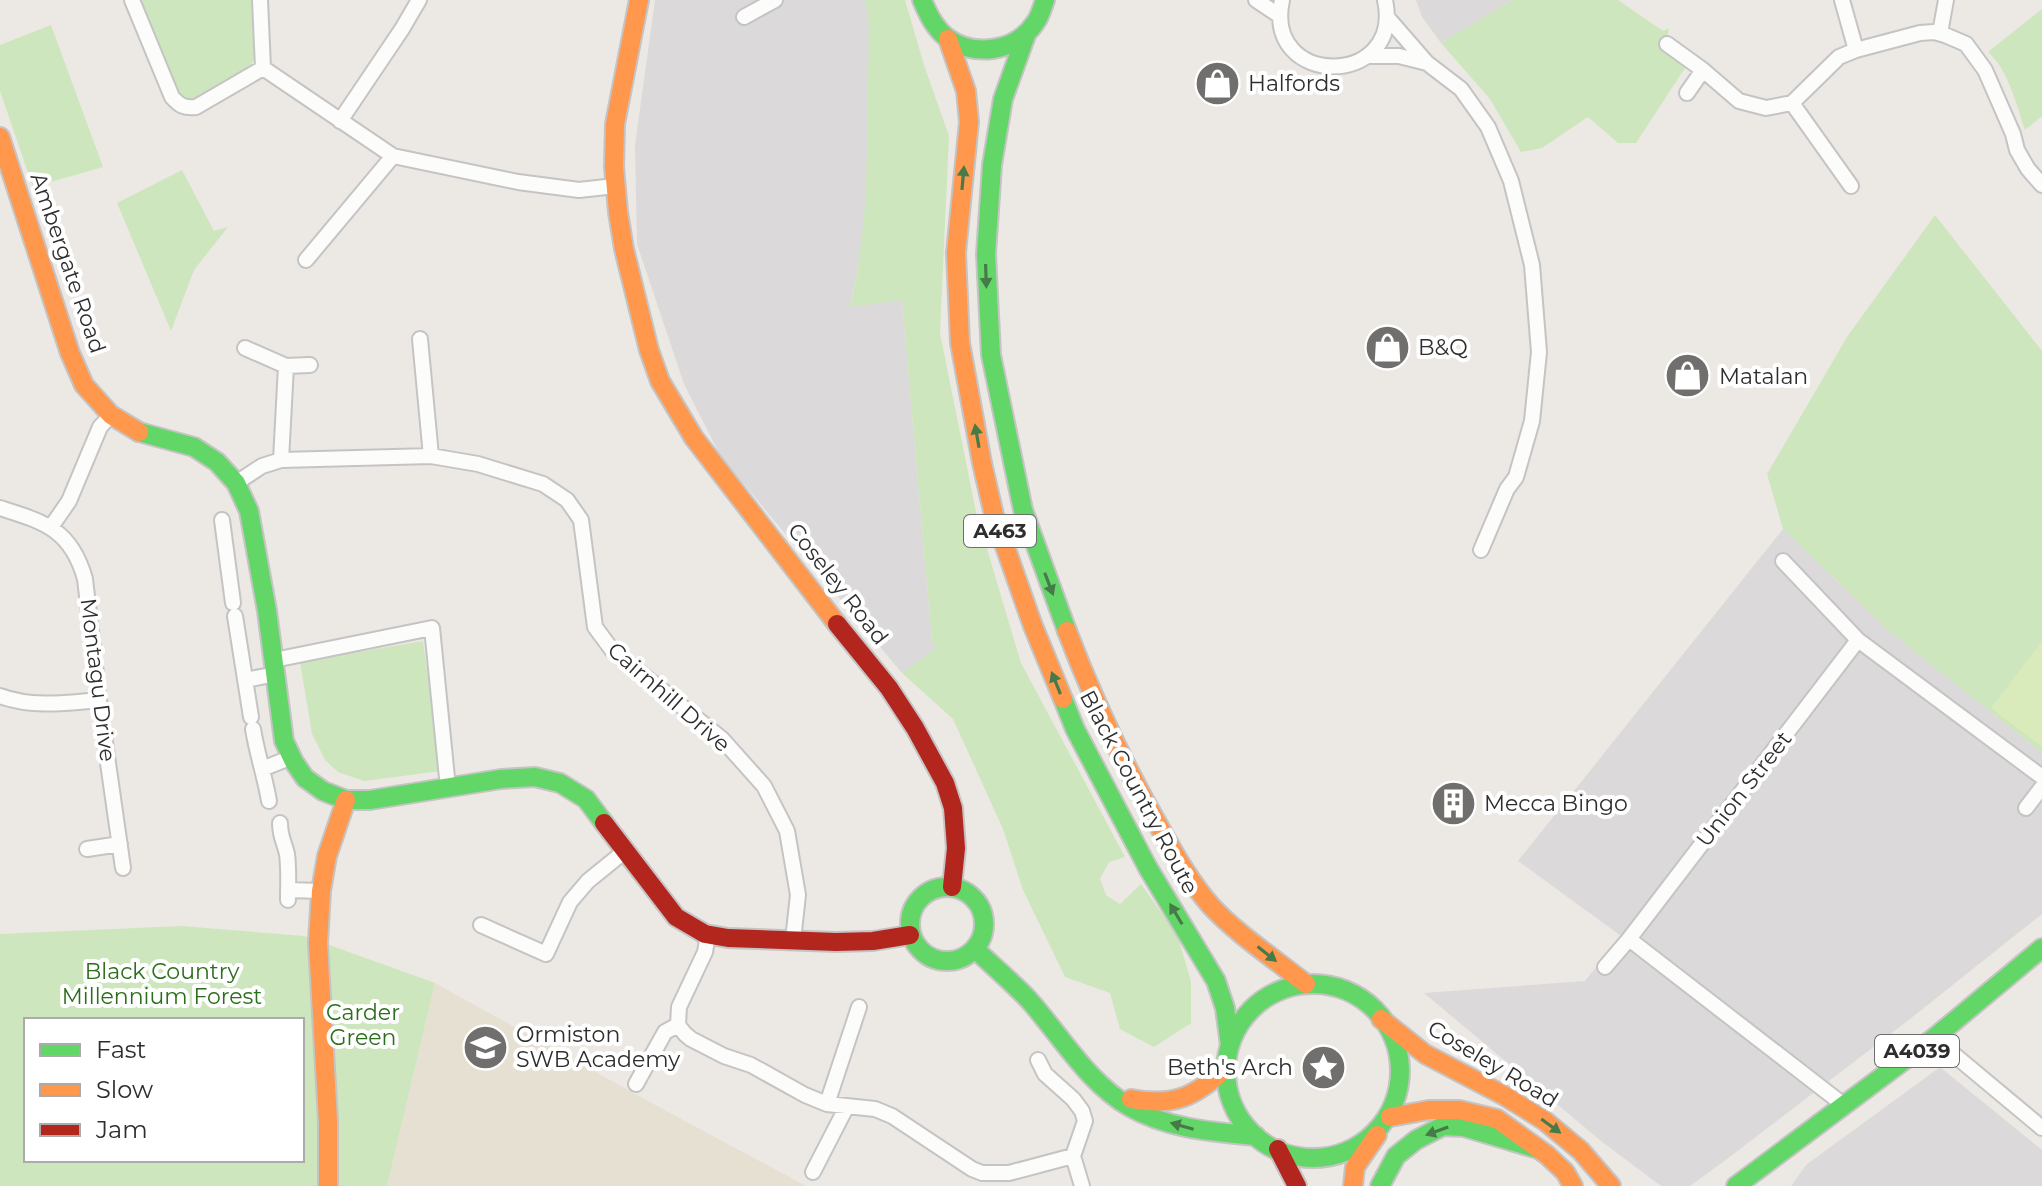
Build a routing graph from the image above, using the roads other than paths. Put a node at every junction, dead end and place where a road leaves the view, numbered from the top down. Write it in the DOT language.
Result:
graph roads {
  1 [pos="132,0"];
  2 [pos="260,0"];
  3 [pos="419,0"];
  4 [pos="639,0"];
  5 [pos="775,0"];
  6 [pos="922,0"];
  7 [pos="1256,0"];
  8 [pos="1282,0"];
  9 [pos="1385,0"];
  10 [pos="1842,0"];
  11 [pos="1946,0"];
  12 [pos="1048,3"];
  13 [pos="1280,16"];
  14 [pos="744,17"];
  15 [pos="1387,17"];
  16 [pos="1940,33"];
  17 [pos="1026,35"];
  18 [pos="948,39"];
  19 [pos="1667,44"];
  20 [pos="1856,50"];
  21 [pos="1367,56"];
  22 [pos="1427,63"];
  23 [pos="263,68"];
  24 [pos="1703,70"];
  25 [pos="1687,93"];
  26 [pos="1792,103"];
  27 [pos="340,121"];
  28 [pos="0,137"];
  29 [pos="393,156"];
  30 [pos="2042,185"];
  31 [pos="615,186"];
  32 [pos="1851,186"];
  33 [pos="306,260"];
  34 [pos="420,339"];
  35 [pos="245,348"];
  36 [pos="310,365"];
  37 [pos="286,366"];
  38 [pos="111,415"];
  39 [pos="431,456"];
  40 [pos="281,460"];
  41 [pos="236,483"];
  42 [pos="5,509"];
  43 [pos="222,520"];
  44 [pos="51,527"];
  45 [pos="1481,550"];
  46 [pos="257,554"];
  47 [pos="227,558"];
  48 [pos="1783,561"];
  49 [pos="1858,640"];
  50 [pos="275,667"];
  51 [pos="245,680"];
  52 [pos="0,696"];
  53 [pos="99,700"];
  54 [pos="292,757"];
  55 [pos="262,769"];
  56 [pos="2042,777"];
  57 [pos="2042,787"];
  58 [pos="448,788"];
  59 [pos="346,800"];
  60 [pos="269,801"];
  61 [pos="2026,808"];
  62 [pos="280,823"];
  63 [pos="120,844"];
  64 [pos="87,849"];
  65 [pos="625,851"];
  66 [pos="123,868"];
  67 [pos="952,887"];
  68 [pos="321,891"];
  69 [pos="481,925"];
  70 [pos="708,935"];
  71 [pos="910,935"];
  72 [pos="1629,939"];
  73 [pos="793,940"];
  74 [pos="2042,948"];
  75 [pos="975,949"];
  76 [pos="1605,967"];
  77 [pos="1306,984"];
  78 [pos="859,1007"];
  79 [pos="1381,1019"];
  80 [pos="678,1025"];
  81 [pos="1934,1038"];
  82 [pos="1230,1045"];
  83 [pos="1038,1060"];
  84 [pos="1226,1068"];
  85 [pos="636,1084"];
  86 [pos="1116,1095"];
  87 [pos="827,1104"];
  88 [pos="847,1106"];
  89 [pos="1845,1106"];
  90 [pos="1385,1123"];
  91 [pos="2042,1128"];
  92 [pos="1256,1136"];
  93 [pos="1786,1148"];
  94 [pos="1278,1149"];
  95 [pos="1538,1149"];
  96 [pos="1073,1156"];
  97 [pos="813,1172"];
  98 [pos="982,1173"];
  99 [pos="328,1186"];
  100 [pos="974,1186"];
  101 [pos="1082,1186"];
  102 [pos="1297,1186"];
  103 [pos="1353,1186"];
  104 [pos="1380,1186"];
  105 [pos="1573,1186"];
  106 [pos="1611,1186"];
  107 [pos="1736,1186"];
  108 [pos="1753,1186"];
  1 -- 23 [label="street"];
  2 -- 23 [label="street"];
  3 -- 27 [label="street"];
  4 -- 31 [label="main road, Coseley Road"];
  5 -- 14 [label="street"];
  6 -- 18 [label="main road, A463"];
  7 -- 13 [label="street"];
  8 -- 13 [label="street"];
  9 -- 15 [label="street"];
  10 -- 20 [label="street"];
  11 -- 16 [label="street"];
  12 -- 17 [label="main road, A463"];
  13 -- 21 [label="street"];
  15 -- 21 [label="street"];
  15 -- 22 [label="street"];
  16 -- 20 [label="street"];
  16 -- 30 [label="street"];
  17 -- 18 [label="main road"];
  17 -- 77 [label="main road, Black Country Route / A463, one-way"];
  82 -- 18 [label="main road, Black Country Route / A463, one-way"];
  19 -- 24 [label="street"];
  20 -- 26 [label="street"];
  21 -- 22 [label="street"];
  22 -- 45 [label="street"];
  23 -- 27 [label="street"];
  24 -- 25 [label="street"];
  24 -- 26 [label="street"];
  26 -- 32 [label="street"];
  27 -- 29 [label="street"];
  28 -- 38 [label="main road, Ambergate Road"];
  29 -- 31 [label="street"];
  29 -- 33 [label="street"];
  31 -- 67 [label="main road, Coseley Road"];
  34 -- 39 [label="street"];
  35 -- 37 [label="street"];
  36 -- 37 [label="street"];
  37 -- 40 [label="street"];
  38 -- 41 [label="main road, Ambergate Road"];
  38 -- 44 [label="street"];
  39 -- 40 [label="street, Cairnhill Drive"];
  39 -- 73 [label="street, Cairnhill Drive"];
  40 -- 41 [label="street, Cairnhill Drive"];
  41 -- 46 [label="main road, Ambergate Road"];
  42 -- 44 [label="street, Montagu Drive"];
  43 -- 47 [label="street"];
  44 -- 53 [label="street, Montagu Drive"];
  46 -- 47 [label="street"];
  46 -- 50 [label="main road, Ambergate Road"];
  47 -- 51 [label="street"];
  48 -- 49 [label="street"];
  49 -- 56 [label="street"];
  49 -- 72 [label="street, Union Street"];
  50 -- 51 [label="street"];
  50 -- 54 [label="main road, Ambergate Road"];
  50 -- 58 [label="street"];
  51 -- 55 [label="street"];
  52 -- 53 [label="street"];
  53 -- 63 [label="street, Montagu Drive"];
  54 -- 55 [label="street"];
  54 -- 59 [label="main road, Ambergate Road"];
  55 -- 60 [label="street"];
  57 -- 61 [label="street"];
  58 -- 59 [label="main road"];
  58 -- 65 [label="main road"];
  59 -- 68 [label="main road"];
  62 -- 68 [label="street"];
  63 -- 64 [label="street"];
  63 -- 66 [label="street, Montagu Drive"];
  65 -- 69 [label="street"];
  65 -- 70 [label="main road"];
  67 -- 71 [label="main road"];
  67 -- 75 [label="main road"];
  68 -- 99 [label="main road"];
  70 -- 73 [label="main road"];
  70 -- 80 [label="street"];
  71 -- 73 [label="main road"];
  71 -- 75 [label="main road"];
  72 -- 76 [label="street, Union Street"];
  72 -- 89 [label="street"];
  74 -- 81 [label="main road, A4039"];
  75 -- 86 [label="main road"];
  77 -- 79 [label="main road, A463"];
  77 -- 82 [label="main road, A463"];
  78 -- 87 [label="street"];
  79 -- 90 [label="main road, A463"];
  79 -- 106 [label="main road, Coseley Road, one-way"];
  80 -- 85 [label="street"];
  80 -- 87 [label="street"];
  81 -- 89 [label="main road, A4039"];
  81 -- 91 [label="street"];
  82 -- 84 [label="main road, A463"];
  83 -- 96 [label="street"];
  84 -- 86 [label="main road"];
  84 -- 92 [label="main road, A463"];
  92 -- 86 [label="main road, one-way"];
  87 -- 88 [label="street"];
  88 -- 97 [label="street"];
  88 -- 98 [label="street"];
  89 -- 93 [label="main road, A4039"];
  90 -- 94 [label="main road, A463"];
  90 -- 95 [label="main road, Coseley Road"];
  90 -- 103 [label="main road, A463"];
  92 -- 94 [label="main road, A463"];
  93 -- 107 [label="main road, A4039"];
  93 -- 108 [label="main road, A4039"];
  94 -- 102 [label="main road"];
  95 -- 104 [label="main road, one-way"];
  95 -- 105 [label="main road, Coseley Road"];
  96 -- 98 [label="street"];
  96 -- 101 [label="street"];
  98 -- 100 [label="street"];
}
